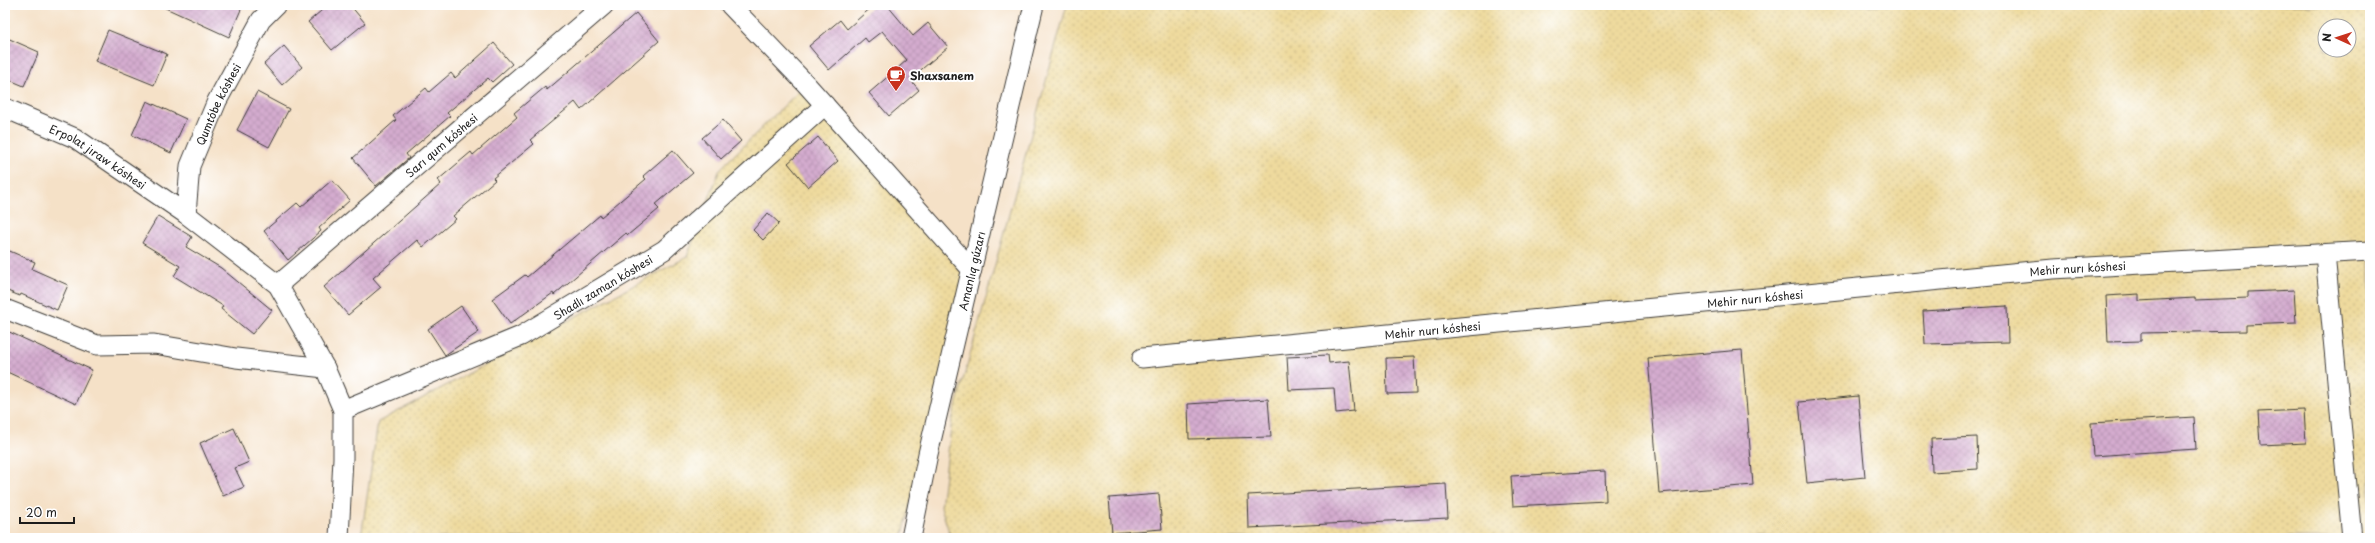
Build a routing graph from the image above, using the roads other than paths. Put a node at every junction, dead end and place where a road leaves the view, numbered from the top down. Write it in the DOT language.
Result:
graph roads {
  1 [pos="276,5"];
  2 [pos="604,5"];
  3 [pos="730,5"];
  4 [pos="1034,5"];
  5 [pos="825,105"];
  6 [pos="5,108"];
  7 [pos="186,214"];
  8 [pos="2370,251"];
  9 [pos="2326,254"];
  10 [pos="972,270"];
  11 [pos="278,285"];
  12 [pos="5,308"];
  13 [pos="1142,358"];
  14 [pos="325,368"];
  15 [pos="343,410"];
  16 [pos="339,538"];
  17 [pos="911,538"];
  18 [pos="2352,538"];
  1 -- 7 [label="street, Qumtóbe kóshesi"];
  2 -- 11 [label="street, Sarı qum kóshesi"];
  3 -- 5 [label="street"];
  4 -- 10 [label="street, Amanlıq gúzarı"];
  5 -- 10 [label="street"];
  5 -- 15 [label="street, Shadlı zaman kóshesi"];
  6 -- 7 [label="street, Erpolat jıraw kóshesi"];
  7 -- 11 [label="street, Erpolat jıraw kóshesi"];
  8 -- 9 [label="street, Mehir nurı kóshesi"];
  9 -- 13 [label="street, Mehir nurı kóshesi"];
  9 -- 18 [label="street"];
  10 -- 17 [label="street, Amanlıq gúzarı"];
  11 -- 14 [label="street"];
  12 -- 14 [label="street"];
  14 -- 15 [label="street"];
  15 -- 16 [label="street"];
}
